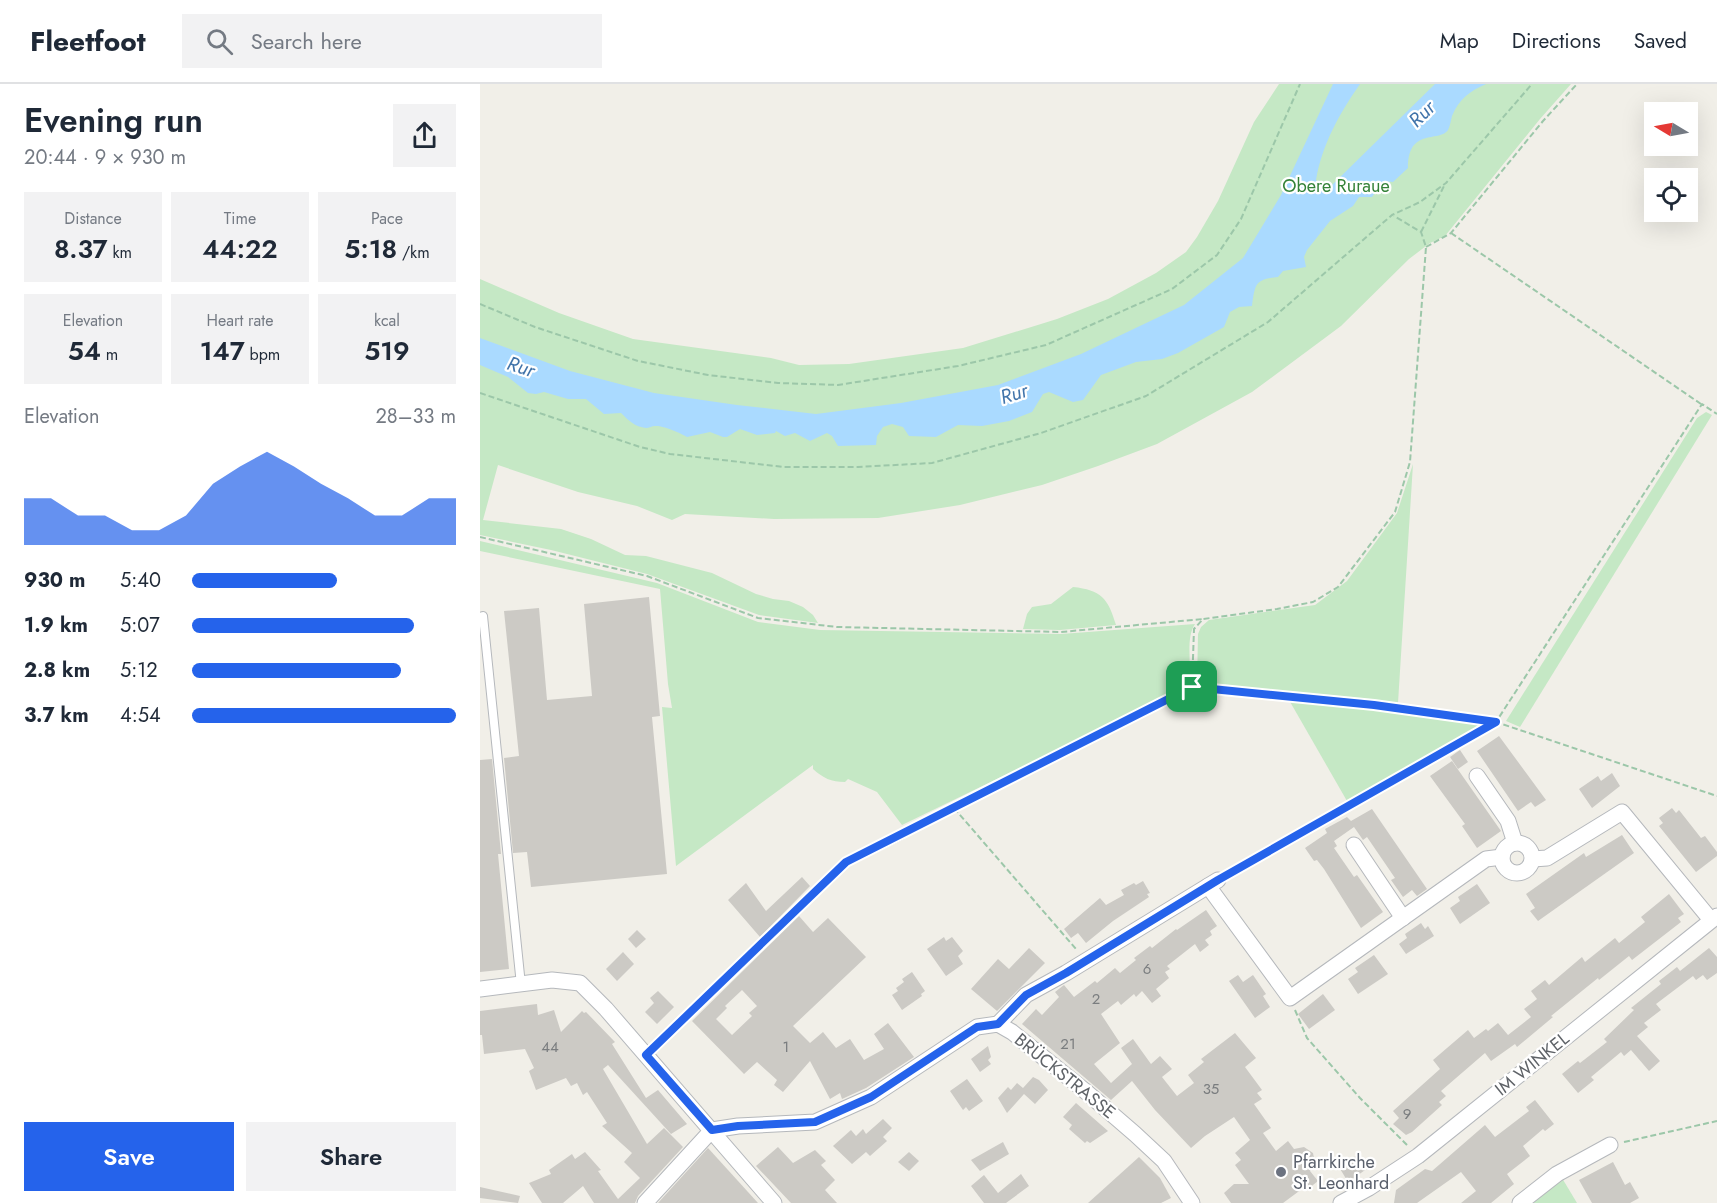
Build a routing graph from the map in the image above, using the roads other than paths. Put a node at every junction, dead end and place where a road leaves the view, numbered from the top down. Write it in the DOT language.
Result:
graph roads {
  1 [pos="480,617"];
  2 [pos="1477,776"];
  3 [pos="902,835"];
  4 [pos="1515,843"];
  5 [pos="1354,845"];
  6 [pos="1502,857"];
  7 [pos="1533,859"];
  8 [pos="1403,918"];
  9 [pos="1714,918"];
  10 [pos="521,985"];
  11 [pos="480,989"];
  12 [pos="998,1024"];
  13 [pos="646,1055"];
  14 [pos="712,1130"];
  15 [pos="1610,1145"];
  16 [pos="645,1203"];
  17 [pos="774,1203"];
  18 [pos="1192,1203"];
  19 [pos="1341,1203"];
  20 [pos="1520,1203"];
  1 -- 10 [label="lane"];
  2 -- 4 [label="street"];
  3 -- 13 [label="lane"];
  4 -- 6 [label="street"];
  4 -- 7 [label="street"];
  5 -- 8 [label="street"];
  6 -- 7 [label="street"];
  6 -- 8 [label="street"];
  7 -- 9 [label="street"];
  8 -- 12 [label="street"];
  9 -- 19 [label="street, IM WINKEL"];
  10 -- 11 [label="street"];
  10 -- 13 [label="street"];
  12 -- 14 [label="street, BRÜCKSTRASSE"];
  12 -- 18 [label="street, BRÜCKSTRASSE"];
  13 -- 14 [label="street"];
  14 -- 16 [label="street"];
  14 -- 17 [label="street"];
  15 -- 20 [label="street"];
}
